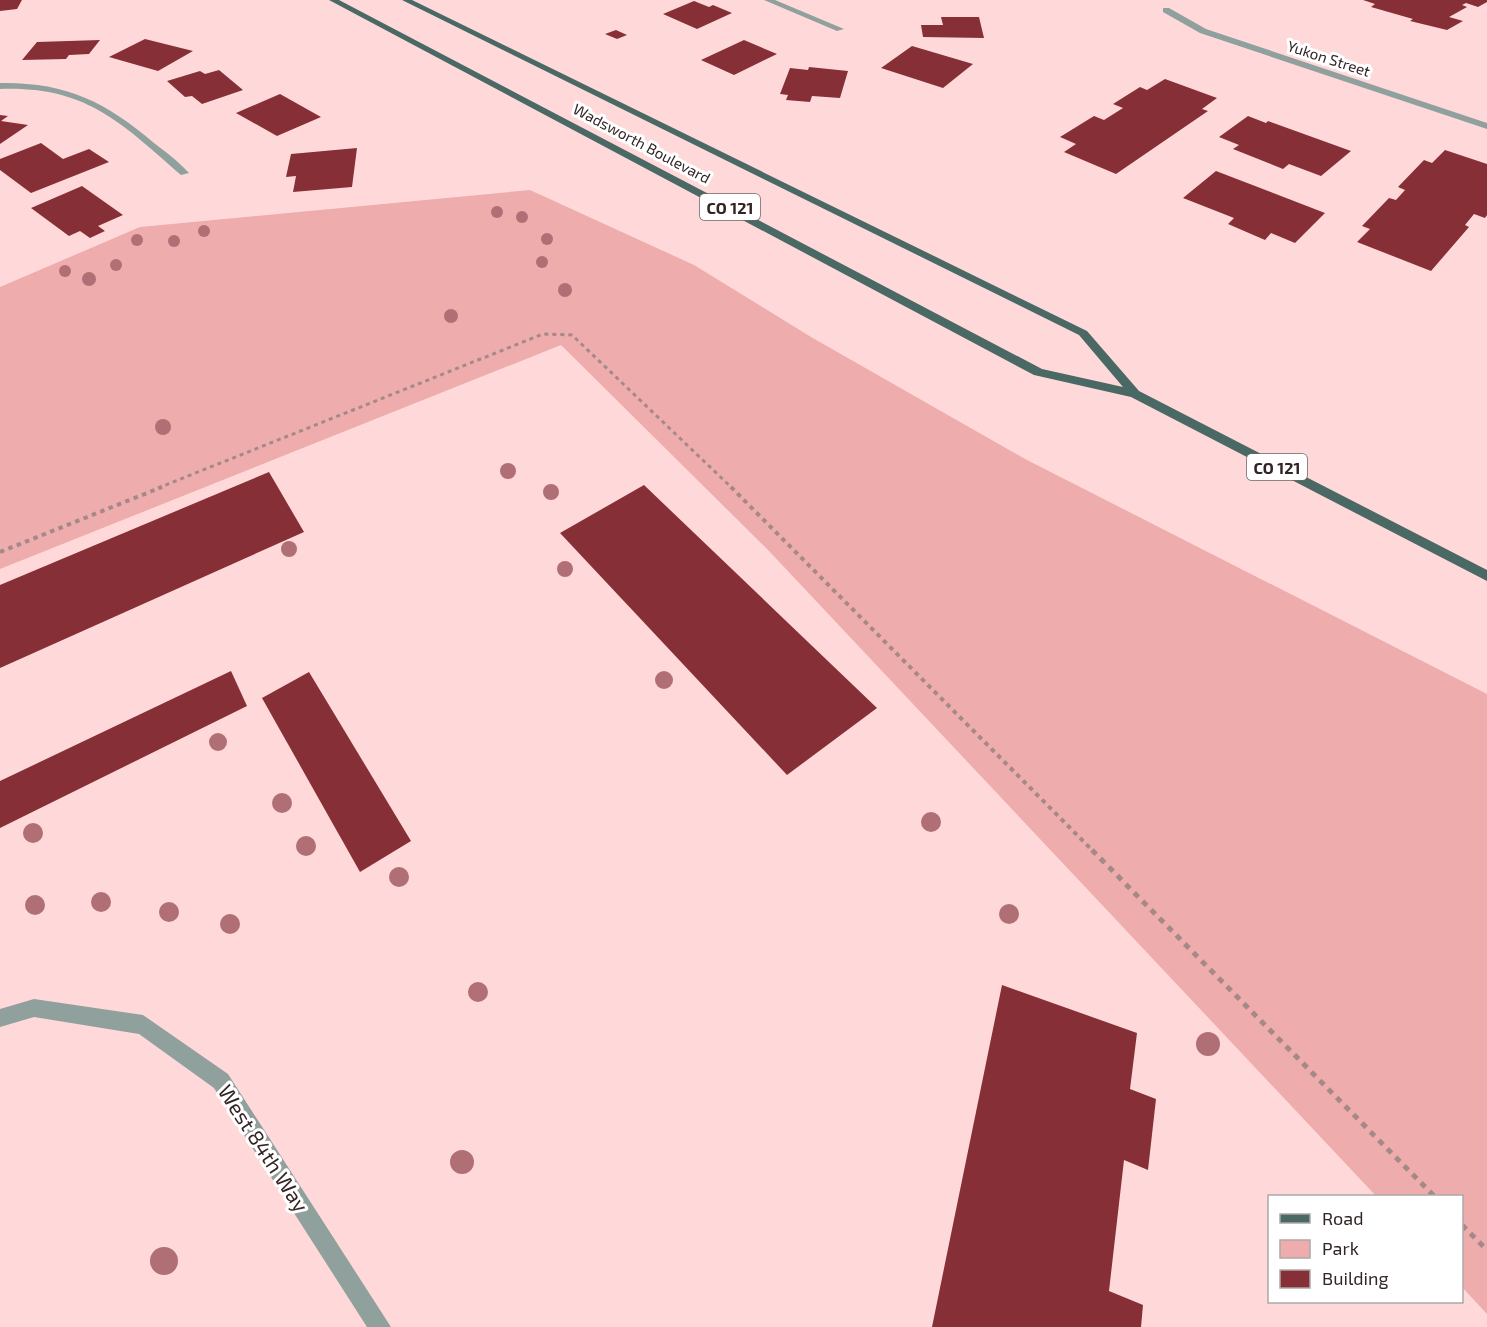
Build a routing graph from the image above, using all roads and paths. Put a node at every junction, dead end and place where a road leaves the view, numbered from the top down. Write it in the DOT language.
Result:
graph roads {
  1 [pos="333,0"];
  2 [pos="406,0"];
  3 [pos="768,0"];
  4 [pos="1166,10"];
  5 [pos="840,29"];
  6 [pos="0,86"];
  7 [pos="1487,126"];
  8 [pos="184,173"];
  9 [pos="1135,394"];
  10 [pos="0,552"];
  11 [pos="1487,576"];
  12 [pos="0,1018"];
  13 [pos="1432,1195"];
  14 [pos="1463,1226"];
  15 [pos="1487,1250"];
  16 [pos="380,1327"];
  1 -- 9 [label="main road, Wadsworth Boulevard / CO 121"];
  2 -- 9 [label="main road, Wadsworth Boulevard / CO 121"];
  3 -- 5 [label="street"];
  4 -- 7 [label="street, Yukon Street"];
  6 -- 8 [label="street"];
  9 -- 11 [label="main road, Wadsworth Boulevard / CO 121"];
  10 -- 13 [label="path"];
  12 -- 16 [label="street, West 84th Way"];
  14 -- 15 [label="path"];
}
